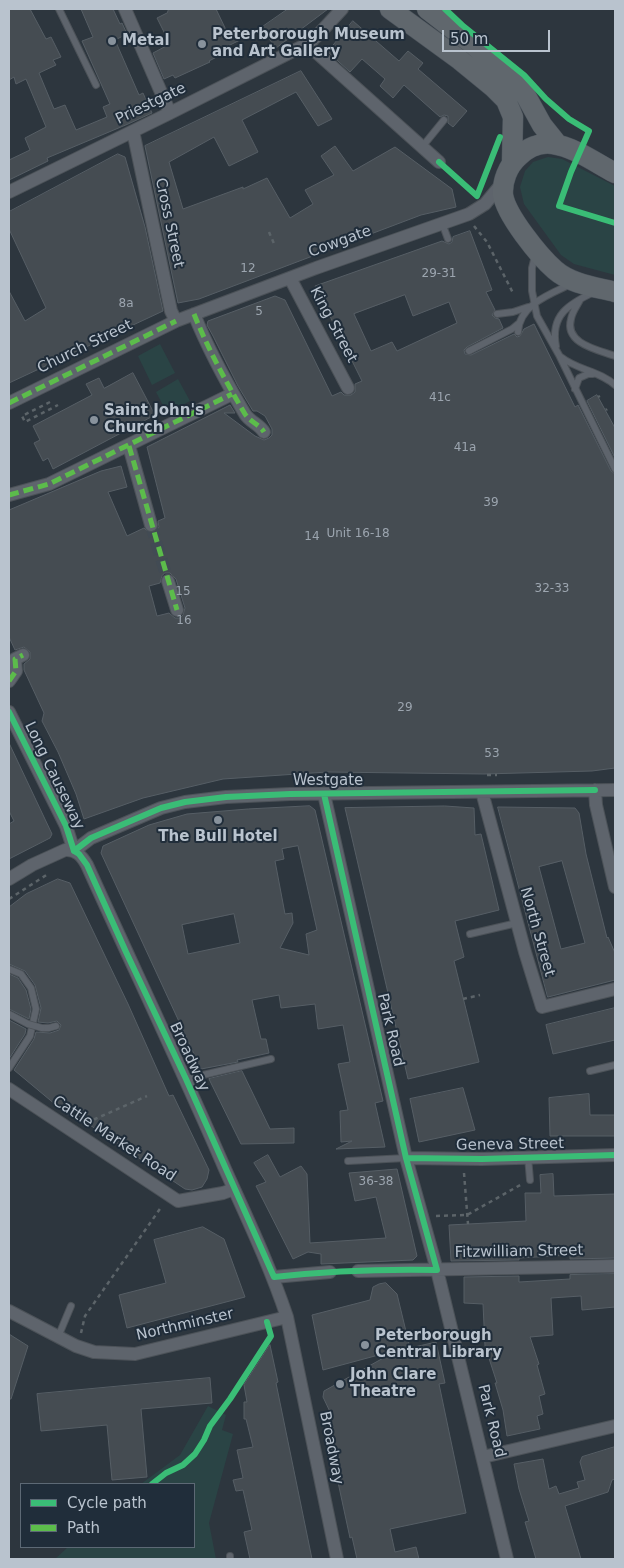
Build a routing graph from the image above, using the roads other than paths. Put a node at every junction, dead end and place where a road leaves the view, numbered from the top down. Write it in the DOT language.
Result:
graph roads {
  1 [pos="59,9"];
  2 [pos="125,9"];
  3 [pos="342,9"];
  4 [pos="427,9"];
  5 [pos="399,12"];
  6 [pos="307,44"];
  7 [pos="96,85"];
  8 [pos="170,113"];
  9 [pos="444,120"];
  10 [pos="133,131"];
  11 [pos="558,145"];
  12 [pos="422,147"];
  13 [pos="439,162"];
  14 [pos="512,162"];
  15 [pos="615,173"];
  16 [pos="504,180"];
  17 [pos="9,192"];
  18 [pos="442,223"];
  19 [pos="448,239"];
  20 [pos="536,252"];
  21 [pos="290,278"];
  22 [pos="578,291"];
  23 [pos="608,291"];
  24 [pos="533,304"];
  25 [pos="194,314"];
  26 [pos="497,314"];
  27 [pos="176,321"];
  28 [pos="518,324"];
  29 [pos="518,332"];
  30 [pos="469,351"];
  31 [pos="559,355"];
  32 [pos="615,356"];
  33 [pos="596,374"];
  34 [pos="615,385"];
  35 [pos="348,388"];
  36 [pos="575,389"];
  37 [pos="232,394"];
  38 [pos="9,403"];
  39 [pos="264,432"];
  40 [pos="129,446"];
  41 [pos="615,470"];
  42 [pos="10,494"];
  43 [pos="151,525"];
  44 [pos="168,580"];
  45 [pos="177,610"];
  46 [pos="15,657"];
  47 [pos="9,681"];
  48 [pos="9,712"];
  49 [pos="595,790"];
  50 [pos="615,790"];
  51 [pos="482,792"];
  52 [pos="324,794"];
  53 [pos="74,851"];
  54 [pos="9,879"];
  55 [pos="615,887"];
  56 [pos="517,923"];
  57 [pos="470,934"];
  58 [pos="9,969"];
  59 [pos="615,989"];
  60 [pos="9,1014"];
  61 [pos="56,1026"];
  62 [pos="271,1060"];
  63 [pos="615,1065"];
  64 [pos="9,1068"];
  65 [pos="590,1071"];
  66 [pos="186,1078"];
  67 [pos="9,1089"];
  68 [pos="615,1155"];
  69 [pos="528,1157"];
  70 [pos="406,1158"];
  71 [pos="348,1161"];
  72 [pos="530,1180"];
  73 [pos="234,1189"];
  74 [pos="615,1266"];
  75 [pos="437,1270"];
  76 [pos="358,1271"];
  77 [pos="330,1272"];
  78 [pos="274,1278"];
  79 [pos="71,1306"];
  80 [pos="9,1311"];
  81 [pos="287,1316"];
  82 [pos="58,1337"];
  83 [pos="615,1426"];
  84 [pos="483,1457"];
  85 [pos="337,1559"];
  86 [pos="507,1559"];
  1 -- 7 [label="lane"];
  2 -- 8 [label="street"];
  3 -- 6 [label="street, Priestgate"];
  4 -- 11 [label="main road"];
  5 -- 14 [label="main road"];
  6 -- 8 [label="street, Priestgate"];
  6 -- 12 [label="street"];
  8 -- 10 [label="street, Priestgate"];
  9 -- 12 [label="lane"];
  10 -- 17 [label="street, Priestgate"];
  10 -- 27 [label="street, Cross Street"];
  11 -- 14 [label="main road"];
  11 -- 15 [label="main road"];
  12 -- 13 [label="street"];
  14 -- 16 [label="main road"];
  16 -- 18 [label="street, Cowgate"];
  16 -- 20 [label="main road"];
  18 -- 19 [label="lane"];
  18 -- 21 [label="street, Cowgate"];
  20 -- 22 [label="main road"];
  20 -- 24 [label="lane"];
  21 -- 25 [label="street, Cowgate"];
  21 -- 35 [label="street, King Street"];
  22 -- 23 [label="main road"];
  22 -- 24 [label="lane"];
  22 -- 31 [label="lane"];
  22 -- 32 [label="lane"];
  24 -- 26 [label="lane"];
  24 -- 28 [label="lane"];
  24 -- 31 [label="lane"];
  25 -- 27 [label="street, Cowgate"];
  25 -- 37 [label="street"];
  27 -- 38 [label="street, Church Street"];
  28 -- 29 [label="lane"];
  28 -- 30 [label="lane"];
  31 -- 33 [label="lane"];
  31 -- 36 [label="lane"];
  33 -- 34 [label="lane"];
  33 -- 36 [label="lane"];
  36 -- 41 [label="lane"];
  37 -- 39 [label="street"];
  37 -- 40 [label="street"];
  40 -- 42 [label="street"];
  40 -- 43 [label="street"];
  44 -- 45 [label="street"];
  46 -- 47 [label="street"];
  48 -- 53 [label="street, Long Causeway"];
  49 -- 50 [label="street, Westgate"];
  49 -- 51 [label="street, Westgate"];
  49 -- 55 [label="street"];
  51 -- 52 [label="street, Westgate"];
  51 -- 56 [label="street, North Street"];
  52 -- 53 [label="street, Westgate"];
  52 -- 70 [label="street, Park Road"];
  53 -- 54 [label="street"];
  53 -- 66 [label="street, Broadway"];
  56 -- 57 [label="lane"];
  56 -- 59 [label="street, North Street"];
  58 -- 64 [label="lane"];
  60 -- 61 [label="lane, bridge"];
  62 -- 66 [label="lane"];
  63 -- 65 [label="lane"];
  66 -- 73 [label="street, Broadway"];
  67 -- 73 [label="street, Cattle Market Road"];
  68 -- 69 [label="street, Geneva Street"];
  69 -- 70 [label="street, Geneva Street"];
  69 -- 72 [label="lane"];
  70 -- 71 [label="lane"];
  70 -- 75 [label="street, Park Road"];
  73 -- 78 [label="street, Broadway"];
  74 -- 75 [label="street, Fitzwilliam Street"];
  75 -- 76 [label="street, Fitzwilliam Street"];
  75 -- 84 [label="street, Park Road"];
  77 -- 78 [label="street"];
  78 -- 81 [label="street, Broadway"];
  79 -- 82 [label="lane"];
  80 -- 82 [label="street, Northminster"];
  81 -- 82 [label="street, Northminster"];
  81 -- 85 [label="street, Broadway"];
  83 -- 84 [label="street"];
  84 -- 86 [label="street, Park Road"];
}
